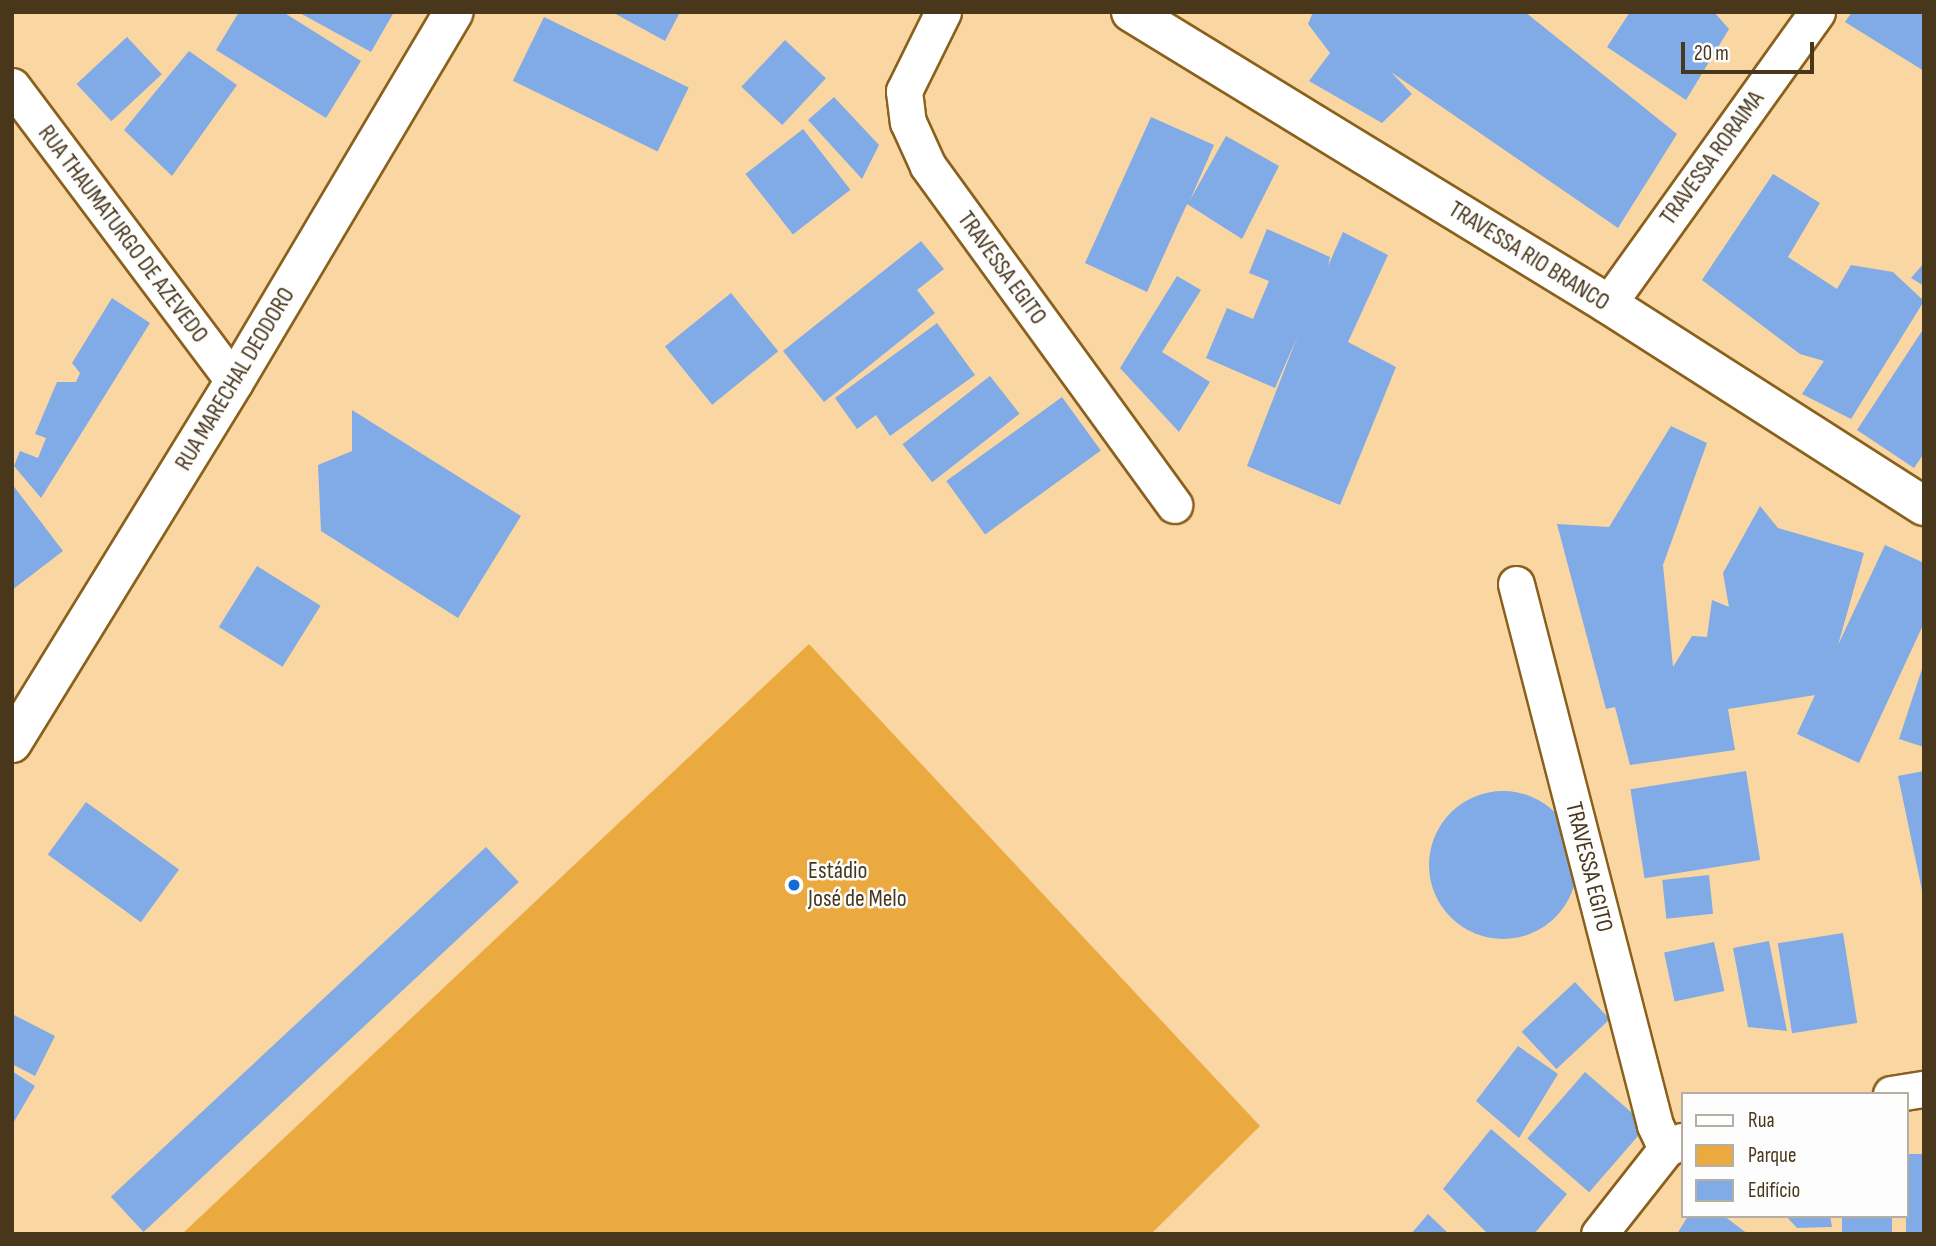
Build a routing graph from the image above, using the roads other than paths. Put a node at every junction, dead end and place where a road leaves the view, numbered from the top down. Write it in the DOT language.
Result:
graph roads {
  1 [pos="454,12"];
  2 [pos="943,12"];
  3 [pos="1131,12"];
  4 [pos="1817,12"];
  5 [pos="12,86"];
  6 [pos="1608,304"];
  7 [pos="234,382"];
  8 [pos="1174,505"];
  9 [pos="1924,506"];
  10 [pos="1516,584"];
  11 [pos="12,743"];
  12 [pos="1924,1089"];
  13 [pos="1904,1092"];
  14 [pos="1674,1145"];
  15 [pos="1600,1234"];
  1 -- 7 [label="street, RUA MARECHAL DEODORO"];
  2 -- 8 [label="street, TRAVESSA EGITO"];
  3 -- 6 [label="street, TRAVESSA RIO BRANCO"];
  4 -- 6 [label="street, TRAVESSA RORAIMA"];
  5 -- 7 [label="street, RUA THAUMATURGO DE AZEVEDO"];
  6 -- 9 [label="street, TRAVESSA RIO BRANCO"];
  7 -- 11 [label="street, RUA MARECHAL DEODORO"];
  10 -- 14 [label="street, TRAVESSA EGITO"];
  12 -- 13 [label="street"];
  14 -- 15 [label="street"];
}
